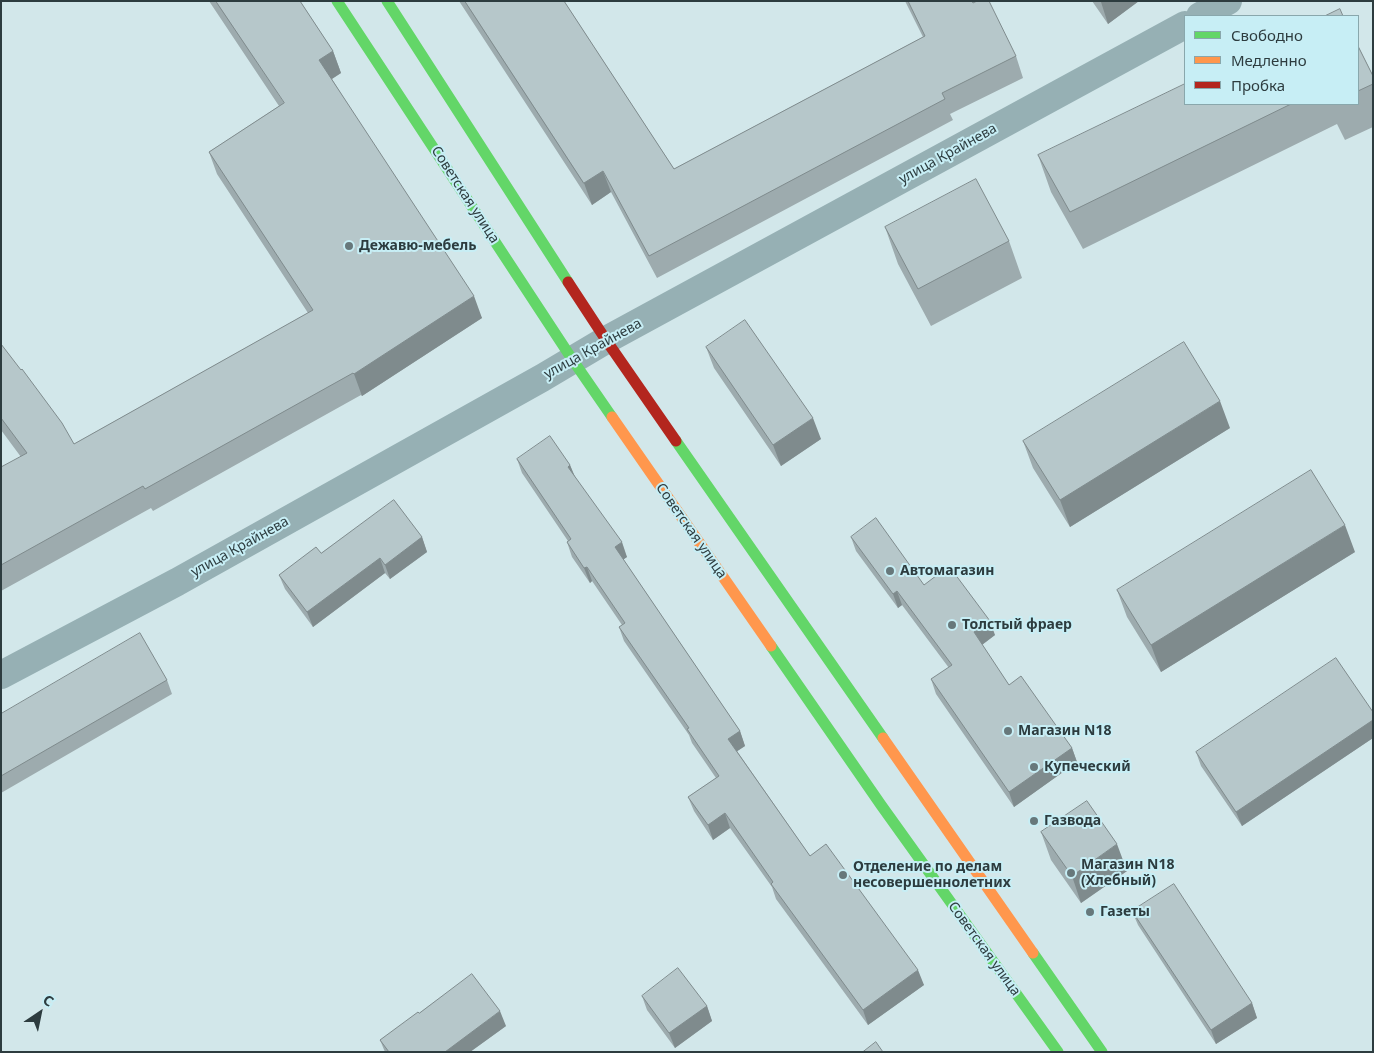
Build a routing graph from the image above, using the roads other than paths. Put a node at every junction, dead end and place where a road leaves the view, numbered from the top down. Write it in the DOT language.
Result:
graph roads {
  1 [pos="337,1"];
  2 [pos="387,1"];
  3 [pos="1228,1"];
  4 [pos="1202,15"];
  5 [pos="1184,25"];
  6 [pos="606,340"];
  7 [pos="572,359"];
  8 [pos="1,675"];
  9 [pos="1058,1052"];
  10 [pos="1102,1052"];
  1 -- 7 [label="street, Советская улица"];
  2 -- 6 [label="street"];
  3 -- 4 [label="street"];
  5 -- 6 [label="street, улица Крайнева"];
  6 -- 7 [label="street, улица Крайнева"];
  6 -- 10 [label="street"];
  7 -- 8 [label="street, улица Крайнева"];
  7 -- 9 [label="street, Советская улица"];
}
